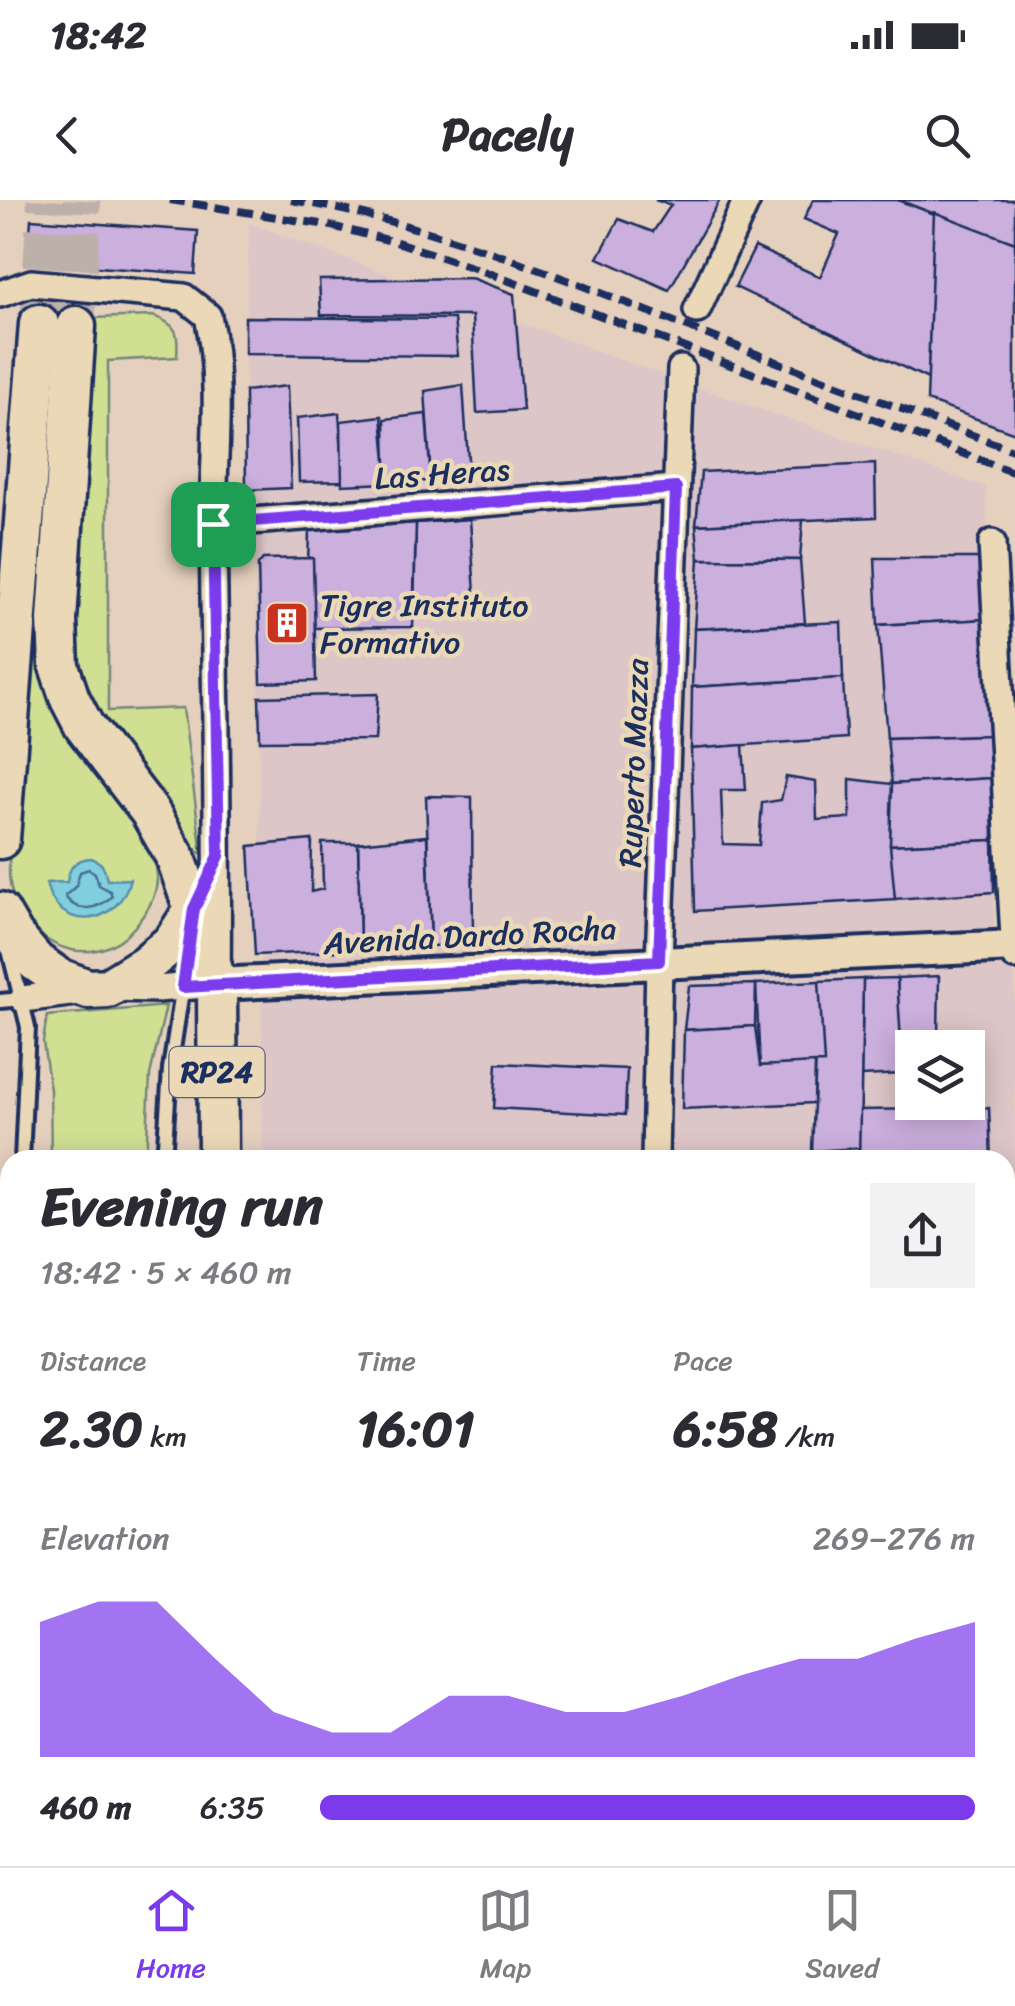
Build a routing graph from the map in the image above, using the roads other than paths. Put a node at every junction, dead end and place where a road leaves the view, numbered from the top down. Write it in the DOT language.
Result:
graph roads {
  1 [pos="747,200"];
  2 [pos="0,294"];
  3 [pos="697,310"];
  4 [pos="681,369"];
  5 [pos="676,488"];
  6 [pos="213,524"];
  7 [pos="992,543"];
  8 [pos="0,838"];
  9 [pos="219,856"];
  10 [pos="194,909"];
  11 [pos="0,912"];
  12 [pos="0,921"];
  13 [pos="1015,946"];
  14 [pos="1015,956"];
  15 [pos="659,961"];
  16 [pos="200,985"];
  17 [pos="108,988"];
  18 [pos="11,1000"];
  19 [pos="22,1150"];
  20 [pos="165,1150"];
  21 [pos="217,1150"];
  22 [pos="655,1150"];
  1 -- 3 [label="street"];
  2 -- 6 [label="street"];
  4 -- 5 [label="street, Ruperto Mazza"];
  5 -- 6 [label="street, Las Heras"];
  5 -- 15 [label="street, Ruperto Mazza"];
  6 -- 9 [label="street"];
  7 -- 13 [label="street"];
  8 -- 10 [label="main road, RP24"];
  9 -- 10 [label="street"];
  9 -- 16 [label="street"];
  10 -- 16 [label="main road, RP24"];
  10 -- 17 [label="main road"];
  11 -- 17 [label="main road"];
  12 -- 18 [label="lane"];
  13 -- 14 [label="street"];
  13 -- 15 [label="street, Avenida Dardo Rocha"];
  15 -- 16 [label="street, Avenida Dardo Rocha"];
  15 -- 22 [label="street, Ruperto Mazza"];
  16 -- 17 [label="street, Avenida Dardo Rocha"];
  16 -- 20 [label="lane"];
  16 -- 21 [label="main road, RP24"];
  17 -- 18 [label="street, Avenida Dardo Rocha"];
  18 -- 19 [label="lane"];
}
